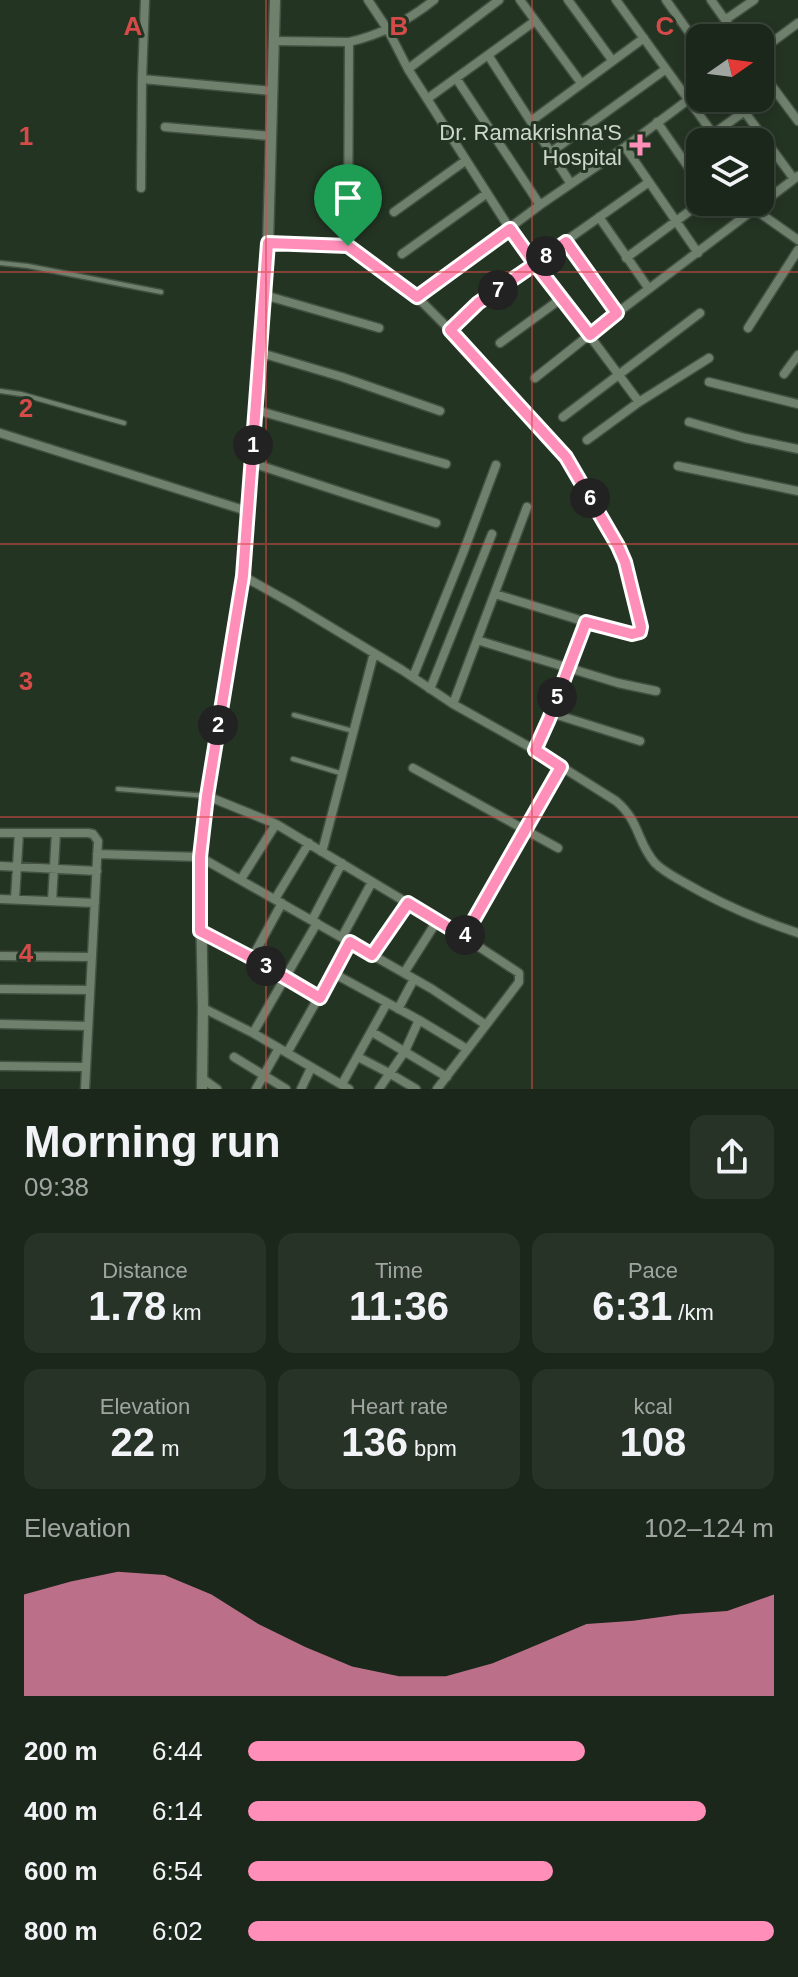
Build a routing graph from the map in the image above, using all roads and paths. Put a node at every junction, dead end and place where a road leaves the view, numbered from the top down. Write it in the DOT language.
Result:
graph roads {
  1 [pos="145,0"];
  2 [pos="275,0"];
  3 [pos="368,0"];
  4 [pos="499,0"];
  5 [pos="520,0"];
  6 [pos="568,0"];
  7 [pos="616,0"];
  8 [pos="666,0"];
  9 [pos="711,0"];
  10 [pos="754,0"];
  11 [pos="430,1"];
  12 [pos="725,20"];
  13 [pos="535,21"];
  14 [pos="798,23"];
  15 [pos="728,24"];
  16 [pos="686,28"];
  17 [pos="388,30"];
  18 [pos="644,38"];
  19 [pos="273,41"];
  20 [pos="774,41"];
  21 [pos="349,42"];
  22 [pos="488,55"];
  23 [pos="612,60"];
  24 [pos="408,69"];
  25 [pos="666,69"];
  26 [pos="456,78"];
  27 [pos="142,79"];
  28 [pos="581,83"];
  29 [pos="774,90"];
  30 [pos="272,91"];
  31 [pos="686,97"];
  32 [pos="427,99"];
  33 [pos="686,101"];
  34 [pos="743,112"];
  35 [pos="745,112"];
  36 [pos="531,121"];
  37 [pos="798,121"];
  38 [pos="657,122"];
  39 [pos="165,127"];
  40 [pos="721,128"];
  41 [pos="270,136"];
  42 [pos="625,147"];
  43 [pos="551,152"];
  44 [pos="465,161"];
  45 [pos="686,164"];
  46 [pos="796,178"];
  47 [pos="649,182"];
  48 [pos="571,184"];
  49 [pos="141,188"];
  50 [pos="774,192"];
  51 [pos="486,194"];
  52 [pos="540,205"];
  53 [pos="394,212"];
  54 [pos="686,214"];
  55 [pos="745,216"];
  56 [pos="764,216"];
  57 [pos="599,217"];
  58 [pos="676,221"];
  59 [pos="510,229"];
  60 [pos="798,240"];
  61 [pos="566,242"];
  62 [pos="268,243"];
  63 [pos="348,246"];
  64 [pos="798,250"];
  65 [pos="698,253"];
  66 [pos="402,254"];
  67 [pos="626,258"];
  68 [pos="0,263"];
  69 [pos="535,264"];
  70 [pos="649,289"];
  71 [pos="161,292"];
  72 [pos="264,295"];
  73 [pos="417,297"];
  74 [pos="562,298"];
  75 [pos="617,313"];
  76 [pos="700,313"];
  77 [pos="379,328"];
  78 [pos="748,328"];
  79 [pos="450,330"];
  80 [pos="590,335"];
  81 [pos="500,343"];
  82 [pos="261,353"];
  83 [pos="798,355"];
  84 [pos="709,358"];
  85 [pos="619,373"];
  86 [pos="784,374"];
  87 [pos="535,378"];
  88 [pos="709,382"];
  89 [pos="0,391"];
  90 [pos="639,402"];
  91 [pos="798,404"];
  92 [pos="256,410"];
  93 [pos="440,411"];
  94 [pos="563,417"];
  95 [pos="689,422"];
  96 [pos="124,423"];
  97 [pos="0,433"];
  98 [pos="587,440"];
  99 [pos="798,449"];
  100 [pos="252,463"];
  101 [pos="446,464"];
  102 [pos="496,465"];
  103 [pos="678,466"];
  104 [pos="798,491"];
  105 [pos="527,507"];
  106 [pos="247,511"];
  107 [pos="436,523"];
  108 [pos="492,534"];
  109 [pos="243,576"];
  110 [pos="495,594"];
  111 [pos="586,622"];
  112 [pos="477,640"];
  113 [pos="374,653"];
  114 [pos="568,668"];
  115 [pos="413,677"];
  116 [pos="430,689"];
  117 [pos="656,691"];
  118 [pos="453,704"];
  119 [pos="551,713"];
  120 [pos="294,715"];
  121 [pos="353,731"];
  122 [pos="640,741"];
  123 [pos="535,750"];
  124 [pos="293,759"];
  125 [pos="561,767"];
  126 [pos="413,768"];
  127 [pos="343,773"];
  128 [pos="118,789"];
  129 [pos="207,796"];
  130 [pos="276,824"];
  131 [pos="525,829"];
  132 [pos="0,833"];
  133 [pos="19,833"];
  134 [pos="56,833"];
  135 [pos="309,843"];
  136 [pos="558,848"];
  137 [pos="322,852"];
  138 [pos="97,854"];
  139 [pos="200,857"];
  140 [pos="342,863"];
  141 [pos="0,866"];
  142 [pos="16,867"];
  143 [pos="54,869"];
  144 [pos="97,871"];
  145 [pos="241,879"];
  146 [pos="372,882"];
  147 [pos="0,899"];
  148 [pos="15,899"];
  149 [pos="52,901"];
  150 [pos="278,901"];
  151 [pos="95,903"];
  152 [pos="408,903"];
  153 [pos="437,921"];
  154 [pos="314,922"];
  155 [pos="200,931"];
  156 [pos="798,933"];
  157 [pos="464,937"];
  158 [pos="346,940"];
  159 [pos="372,955"];
  160 [pos="0,956"];
  161 [pos="91,957"];
  162 [pos="252,958"];
  163 [pos="333,973"];
  164 [pos="404,973"];
  165 [pos="287,978"];
  166 [pos="414,979"];
  167 [pos="0,989"];
  168 [pos="90,990"];
  169 [pos="320,998"];
  170 [pos="387,1003"];
  171 [pos="203,1008"];
  172 [pos="398,1009"];
  173 [pos="419,1020"];
  174 [pos="0,1024"];
  175 [pos="486,1025"];
  176 [pos="88,1026"];
  177 [pos="372,1032"];
  178 [pos="253,1033"];
  179 [pos="467,1049"];
  180 [pos="283,1051"];
  181 [pos="405,1051"];
  182 [pos="234,1057"];
  183 [pos="358,1057"];
  184 [pos="0,1066"];
  185 [pos="86,1067"];
  186 [pos="311,1068"];
  187 [pos="389,1073"];
  188 [pos="263,1075"];
  189 [pos="447,1077"];
  190 [pos="202,1084"];
  191 [pos="345,1086"];
  192 [pos="85,1089"];
  193 [pos="217,1089"];
  194 [pos="256,1089"];
  195 [pos="286,1089"];
  196 [pos="301,1089"];
  197 [pos="379,1089"];
  198 [pos="416,1089"];
  199 [pos="437,1089"];
  1 -- 27 [label="street"];
  2 -- 19 [label="street"];
  3 -- 17 [label="street"];
  4 -- 24 [label="street"];
  5 -- 13 [label="street"];
  6 -- 23 [label="street"];
  7 -- 18 [label="street"];
  8 -- 16 [label="street"];
  9 -- 12 [label="street"];
  10 -- 12 [label="street"];
  11 -- 17 [label="street"];
  12 -- 15 [label="street"];
  13 -- 22 [label="street"];
  13 -- 28 [label="street"];
  14 -- 20 [label="street"];
  17 -- 21 [label="street"];
  17 -- 24 [label="street"];
  18 -- 23 [label="street"];
  18 -- 25 [label="street"];
  19 -- 21 [label="street"];
  19 -- 30 [label="street"];
  21 -- 63 [label="street"];
  22 -- 26 [label="street"];
  22 -- 36 [label="street"];
  23 -- 28 [label="street"];
  24 -- 32 [label="street"];
  25 -- 31 [label="street"];
  25 -- 43 [label="street"];
  26 -- 32 [label="street"];
  26 -- 52 [label="street"];
  27 -- 30 [label="street"];
  27 -- 49 [label="street"];
  28 -- 36 [label="street"];
  29 -- 37 [label="street"];
  30 -- 41 [label="street"];
  32 -- 44 [label="street"];
  33 -- 38 [label="street"];
  34 -- 40 [label="street"];
  35 -- 46 [label="street"];
  36 -- 43 [label="street"];
  38 -- 42 [label="street"];
  38 -- 45 [label="street"];
  39 -- 41 [label="street"];
  41 -- 62 [label="street"];
  42 -- 47 [label="street"];
  42 -- 48 [label="street"];
  43 -- 48 [label="street"];
  44 -- 51 [label="street"];
  44 -- 53 [label="street"];
  46 -- 50 [label="street"];
  47 -- 57 [label="street"];
  47 -- 58 [label="street"];
  48 -- 52 [label="street"];
  51 -- 59 [label="street"];
  51 -- 66 [label="street"];
  52 -- 59 [label="street"];
  54 -- 58 [label="street"];
  55 -- 65 [label="street"];
  56 -- 60 [label="street"];
  57 -- 61 [label="street"];
  57 -- 67 [label="street"];
  58 -- 65 [label="street"];
  58 -- 67 [label="street"];
  59 -- 69 [label="street"];
  59 -- 73 [label="street"];
  61 -- 69 [label="street"];
  61 -- 75 [label="street"];
  62 -- 63 [label="street"];
  62 -- 72 [label="street"];
  63 -- 73 [label="street"];
  64 -- 78 [label="street"];
  65 -- 70 [label="street"];
  67 -- 70 [label="street"];
  68 -- 71 [label="lane"];
  69 -- 74 [label="street"];
  69 -- 79 [label="street"];
  70 -- 75 [label="street"];
  72 -- 77 [label="street"];
  72 -- 82 [label="street"];
  73 -- 79 [label="street"];
  74 -- 80 [label="street"];
  74 -- 81 [label="street"];
  75 -- 80 [label="street"];
  76 -- 85 [label="street"];
  79 -- 111 [label="street"];
  80 -- 85 [label="street"];
  80 -- 87 [label="street"];
  82 -- 92 [label="street"];
  82 -- 93 [label="street"];
  83 -- 86 [label="street"];
  84 -- 90 [label="street"];
  85 -- 90 [label="street"];
  85 -- 94 [label="street"];
  88 -- 91 [label="street"];
  89 -- 96 [label="lane"];
  90 -- 98 [label="street"];
  92 -- 100 [label="street"];
  92 -- 101 [label="street"];
  95 -- 99 [label="street"];
  97 -- 106 [label="street"];
  100 -- 106 [label="street"];
  100 -- 107 [label="street"];
  102 -- 115 [label="street"];
  103 -- 104 [label="street"];
  105 -- 110 [label="street"];
  106 -- 109 [label="street"];
  108 -- 116 [label="street"];
  109 -- 113 [label="street"];
  109 -- 129 [label="street"];
  110 -- 111 [label="street"];
  110 -- 112 [label="street"];
  111 -- 114 [label="street"];
  112 -- 114 [label="street"];
  112 -- 118 [label="street"];
  113 -- 115 [label="street"];
  113 -- 121 [label="street"];
  114 -- 117 [label="street"];
  114 -- 119 [label="street"];
  115 -- 116 [label="street"];
  116 -- 118 [label="street"];
  118 -- 123 [label="street"];
  119 -- 122 [label="street"];
  119 -- 123 [label="street"];
  120 -- 121 [label="lane"];
  121 -- 127 [label="street"];
  123 -- 125 [label="street"];
  124 -- 127 [label="lane"];
  125 -- 131 [label="street"];
  125 -- 156 [label="street"];
  126 -- 131 [label="street"];
  127 -- 137 [label="street"];
  128 -- 129 [label="lane"];
  129 -- 130 [label="street"];
  129 -- 139 [label="street"];
  130 -- 135 [label="street"];
  130 -- 145 [label="street"];
  131 -- 136 [label="street"];
  131 -- 157 [label="street"];
  132 -- 133 [label="street"];
  133 -- 134 [label="street"];
  133 -- 142 [label="street"];
  134 -- 138 [label="street"];
  134 -- 143 [label="street"];
  135 -- 137 [label="street"];
  135 -- 150 [label="street"];
  137 -- 140 [label="street"];
  138 -- 139 [label="street"];
  138 -- 144 [label="street"];
  139 -- 145 [label="street"];
  139 -- 155 [label="street"];
  140 -- 146 [label="street"];
  140 -- 154 [label="street"];
  141 -- 142 [label="street"];
  142 -- 143 [label="street"];
  142 -- 148 [label="street"];
  143 -- 144 [label="street"];
  143 -- 149 [label="street"];
  144 -- 151 [label="street"];
  145 -- 150 [label="street"];
  146 -- 152 [label="street"];
  146 -- 158 [label="street"];
  147 -- 148 [label="street"];
  148 -- 149 [label="street"];
  149 -- 151 [label="street"];
  150 -- 154 [label="street"];
  150 -- 162 [label="street"];
  151 -- 161 [label="street"];
  152 -- 153 [label="street"];
  152 -- 159 [label="street"];
  153 -- 157 [label="street"];
  153 -- 164 [label="street"];
  154 -- 158 [label="street"];
  154 -- 165 [label="street"];
  155 -- 162 [label="street"];
  155 -- 171 [label="street"];
  157 -- 175 [label="street"];
  158 -- 159 [label="street"];
  158 -- 163 [label="street"];
  159 -- 164 [label="street"];
  160 -- 161 [label="street"];
  161 -- 168 [label="street"];
  162 -- 165 [label="street"];
  163 -- 169 [label="street"];
  163 -- 170 [label="street"];
  164 -- 166 [label="street"];
  165 -- 169 [label="street"];
  165 -- 178 [label="street"];
  166 -- 172 [label="street"];
  166 -- 175 [label="street"];
  167 -- 168 [label="street"];
  168 -- 176 [label="street"];
  169 -- 180 [label="street"];
  170 -- 172 [label="street"];
  170 -- 177 [label="street"];
  171 -- 178 [label="street"];
  171 -- 190 [label="street"];
  172 -- 173 [label="street"];
  173 -- 179 [label="street"];
  173 -- 181 [label="street"];
  174 -- 176 [label="street"];
  175 -- 179 [label="street"];
  176 -- 185 [label="street"];
  177 -- 181 [label="street"];
  177 -- 183 [label="street"];
  178 -- 180 [label="street"];
  179 -- 189 [label="street"];
  180 -- 186 [label="street"];
  180 -- 188 [label="street"];
  181 -- 187 [label="street"];
  181 -- 189 [label="street"];
  182 -- 188 [label="street"];
  183 -- 187 [label="street"];
  183 -- 191 [label="street"];
  184 -- 185 [label="street"];
  185 -- 192 [label="street"];
  186 -- 191 [label="street"];
  186 -- 196 [label="street"];
  187 -- 197 [label="street"];
  187 -- 198 [label="street"];
  188 -- 194 [label="street"];
  188 -- 195 [label="street"];
  189 -- 199 [label="street"];
  190 -- 193 [label="street"];
}
